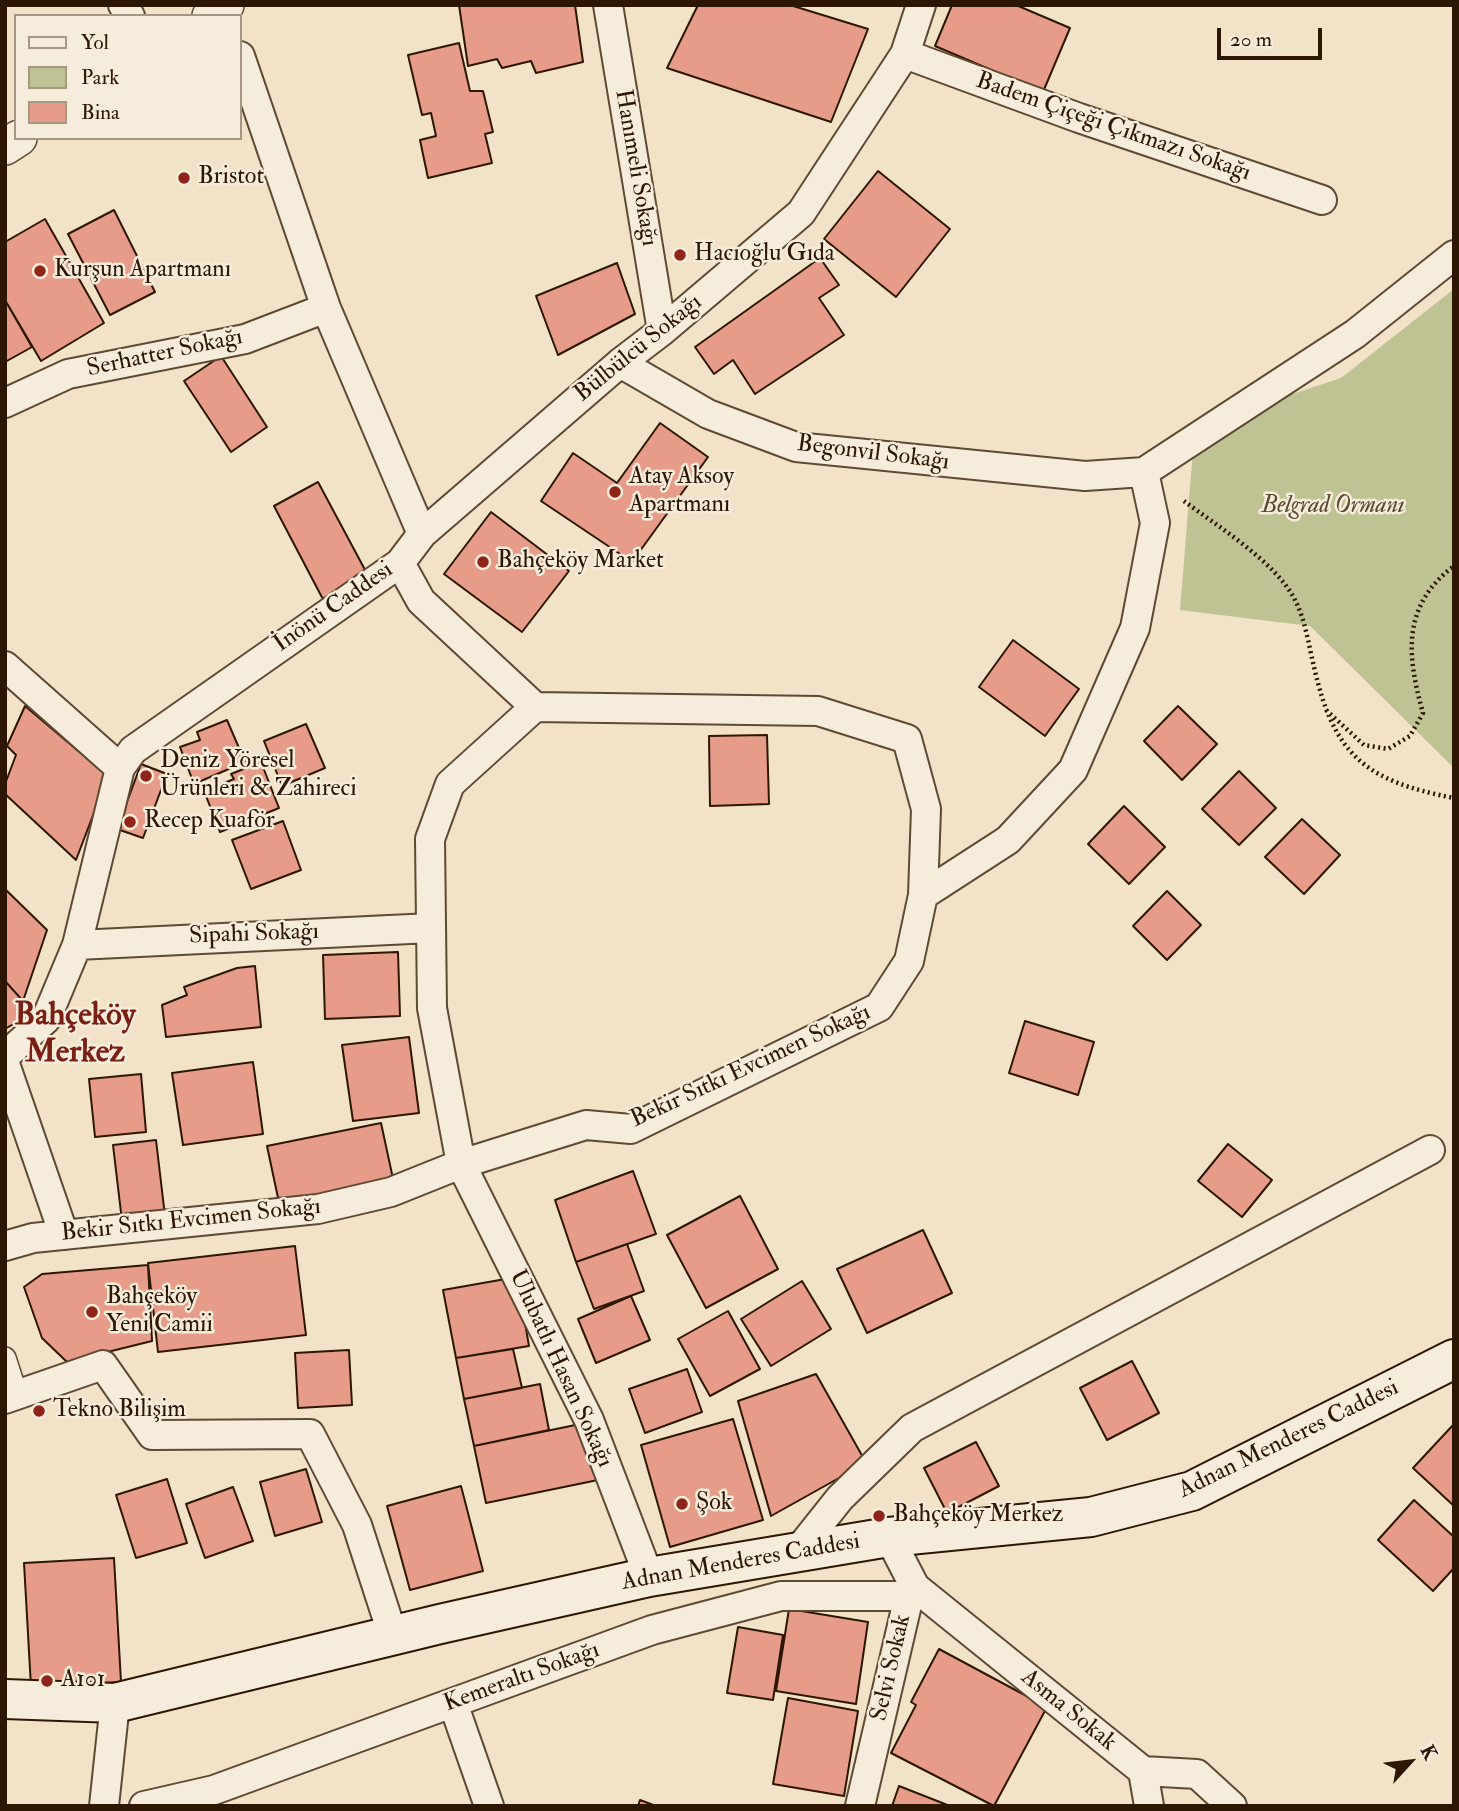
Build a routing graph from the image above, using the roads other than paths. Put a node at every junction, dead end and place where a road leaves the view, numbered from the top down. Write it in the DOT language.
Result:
graph roads {
  1 [pos="608,5"];
  2 [pos="921,5"];
  3 [pos="905,54"];
  4 [pos="242,62"];
  5 [pos="1322,200"];
  6 [pos="1454,255"];
  7 [pos="326,308"];
  8 [pos="662,331"];
  9 [pos="620,363"];
  10 [pos="5,403"];
  11 [pos="1144,472"];
  12 [pos="422,534"];
  13 [pos="400,563"];
  14 [pos="5,666"];
  15 [pos="535,707"];
  16 [pos="121,768"];
  17 [pos="923,895"];
  18 [pos="431,928"];
  19 [pos="77,945"];
  20 [pos="5,1056"];
  21 [pos="5,1064"];
  22 [pos="1430,1150"];
  23 [pos="461,1164"];
  24 [pos="64,1235"];
  25 [pos="5,1246"];
  26 [pos="5,1358"];
  27 [pos="1453,1361"];
  28 [pos="11,1397"];
  29 [pos="889,1537"];
  30 [pos="797,1552"];
  31 [pos="649,1577"];
  32 [pos="912,1592"];
  33 [pos="393,1636"];
  34 [pos="6,1695"];
  35 [pos="115,1703"];
  36 [pos="453,1703"];
  37 [pos="1143,1771"];
  38 [pos="104,1806"];
  39 [pos="144,1806"];
  40 [pos="489,1806"];
  41 [pos="860,1806"];
  42 [pos="1149,1806"];
  43 [pos="1232,1806"];
  1 -- 8 [label="street, Hanımeli Sokağı"];
  2 -- 3 [label="street, Bülbülcü Sokağı"];
  3 -- 5 [label="street, Badem Çiçeği Çıkmazı Sokağı"];
  3 -- 8 [label="street, Bülbülcü Sokağı"];
  4 -- 7 [label="street"];
  6 -- 11 [label="street"];
  7 -- 10 [label="street, Serhatter Sokağı"];
  7 -- 12 [label="street"];
  8 -- 9 [label="street, Bülbülcü Sokağı"];
  9 -- 11 [label="street, Begonvil Sokağı"];
  9 -- 12 [label="street, Bülbülcü Sokağı"];
  11 -- 17 [label="street"];
  12 -- 13 [label="street, İnönü Caddesi"];
  13 -- 15 [label="street"];
  13 -- 16 [label="street, İnönü Caddesi"];
  14 -- 16 [label="street"];
  15 -- 17 [label="street, Bekir Sıtkı Evcimen Sokağı"];
  15 -- 18 [label="street, Ulubatlı Hasan Sokağı"];
  16 -- 19 [label="street, İnönü Caddesi"];
  17 -- 23 [label="street, Bekir Sıtkı Evcimen Sokağı"];
  18 -- 19 [label="street, Sipahi Sokağı"];
  18 -- 23 [label="street, Ulubatlı Hasan Sokağı"];
  19 -- 20 [label="street, İnönü Caddesi"];
  21 -- 24 [label="street"];
  22 -- 30 [label="street"];
  23 -- 24 [label="street, Bekir Sıtkı Evcimen Sokağı"];
  23 -- 31 [label="street, Ulubatlı Hasan Sokağı"];
  24 -- 25 [label="street, Bekir Sıtkı Evcimen Sokağı"];
  26 -- 28 [label="street"];
  27 -- 29 [label="main road, Adnan Menderes Caddesi"];
  28 -- 33 [label="street"];
  29 -- 30 [label="main road, Adnan Menderes Caddesi"];
  29 -- 32 [label="street, Selvi Sokak"];
  30 -- 31 [label="main road, Adnan Menderes Caddesi"];
  31 -- 33 [label="main road, Adnan Menderes Caddesi"];
  32 -- 36 [label="street, Kemeraltı Sokağı"];
  32 -- 37 [label="street, Asma Sokak"];
  32 -- 41 [label="street, Selvi Sokak"];
  33 -- 35 [label="main road, Adnan Menderes Caddesi"];
  34 -- 35 [label="main road, Adnan Menderes Caddesi"];
  35 -- 38 [label="street"];
  36 -- 39 [label="street, Kemeraltı Sokağı"];
  36 -- 40 [label="street"];
  37 -- 42 [label="street"];
  37 -- 43 [label="street"];
}
